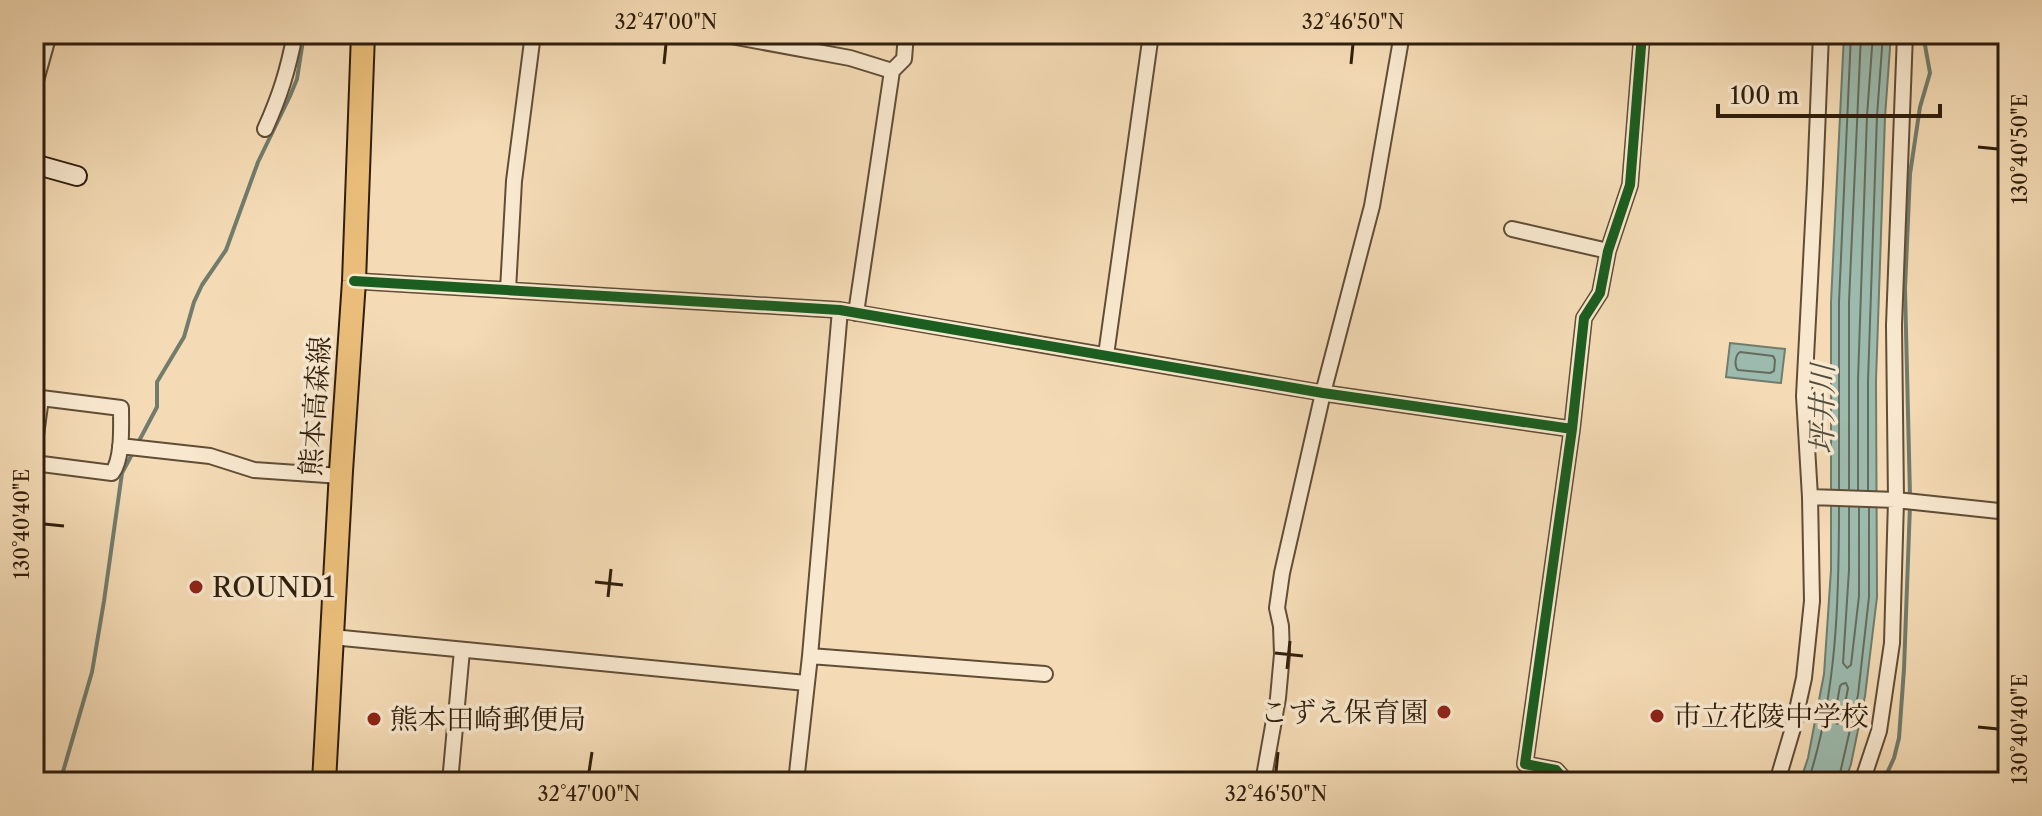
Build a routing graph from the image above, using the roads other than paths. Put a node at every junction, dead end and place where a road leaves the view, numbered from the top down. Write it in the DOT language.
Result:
graph roads {
  1 [pos="49,34"];
  2 [pos="295,34"];
  3 [pos="363,34"];
  4 [pos="533,34"];
  5 [pos="720,34"];
  6 [pos="906,34"];
  7 [pos="1151,34"];
  8 [pos="1402,34"];
  9 [pos="1642,34"];
  10 [pos="1821,34"];
  11 [pos="1905,34"];
  12 [pos="892,71"];
  13 [pos="34,88"];
  14 [pos="265,129"];
  15 [pos="34,164"];
  16 [pos="77,176"];
  17 [pos="1512,229"];
  18 [pos="1608,251"];
  19 [pos="354,281"];
  20 [pos="508,290"];
  21 [pos="840,310"];
  22 [pos="856,313"];
  23 [pos="1106,355"];
  24 [pos="1323,393"];
  25 [pos="1572,429"];
  26 [pos="120,446"];
  27 [pos="34,450"];
  28 [pos="34,463"];
  29 [pos="341,476"];
  30 [pos="1816,498"];
  31 [pos="1890,500"];
  32 [pos="2008,512"];
  33 [pos="332,637"];
  34 [pos="462,650"];
  35 [pos="810,656"];
  36 [pos="1045,674"];
  37 [pos="806,683"];
  38 [pos="324,782"];
  39 [pos="450,782"];
  40 [pos="796,782"];
  41 [pos="1263,782"];
  42 [pos="1562,782"];
  43 [pos="1777,782"];
  44 [pos="1862,782"];
  1 -- 13 [label="street"];
  2 -- 14 [label="street"];
  3 -- 19 [label="main road, 熊本高森線"];
  4 -- 20 [label="street"];
  5 -- 12 [label="street"];
  6 -- 12 [label="street"];
  7 -- 23 [label="street"];
  8 -- 24 [label="street"];
  9 -- 18 [label="street"];
  10 -- 30 [label="street"];
  11 -- 31 [label="street"];
  12 -- 22 [label="street"];
  15 -- 16 [label="street"];
  17 -- 18 [label="street"];
  18 -- 25 [label="street"];
  19 -- 20 [label="street"];
  19 -- 29 [label="main road, 熊本高森線"];
  20 -- 21 [label="street"];
  21 -- 22 [label="street"];
  21 -- 35 [label="street"];
  22 -- 23 [label="street"];
  23 -- 24 [label="street"];
  24 -- 25 [label="street"];
  24 -- 41 [label="street"];
  25 -- 42 [label="street"];
  26 -- 27 [label="street"];
  26 -- 28 [label="street"];
  26 -- 29 [label="street"];
  29 -- 33 [label="main road, 熊本高森線"];
  30 -- 31 [label="street"];
  30 -- 43 [label="street"];
  31 -- 32 [label="street"];
  31 -- 44 [label="street"];
  33 -- 34 [label="street"];
  33 -- 38 [label="main road, 熊本高森線"];
  34 -- 37 [label="street"];
  34 -- 39 [label="street"];
  35 -- 36 [label="street"];
  35 -- 37 [label="street"];
  37 -- 40 [label="street"];
}
